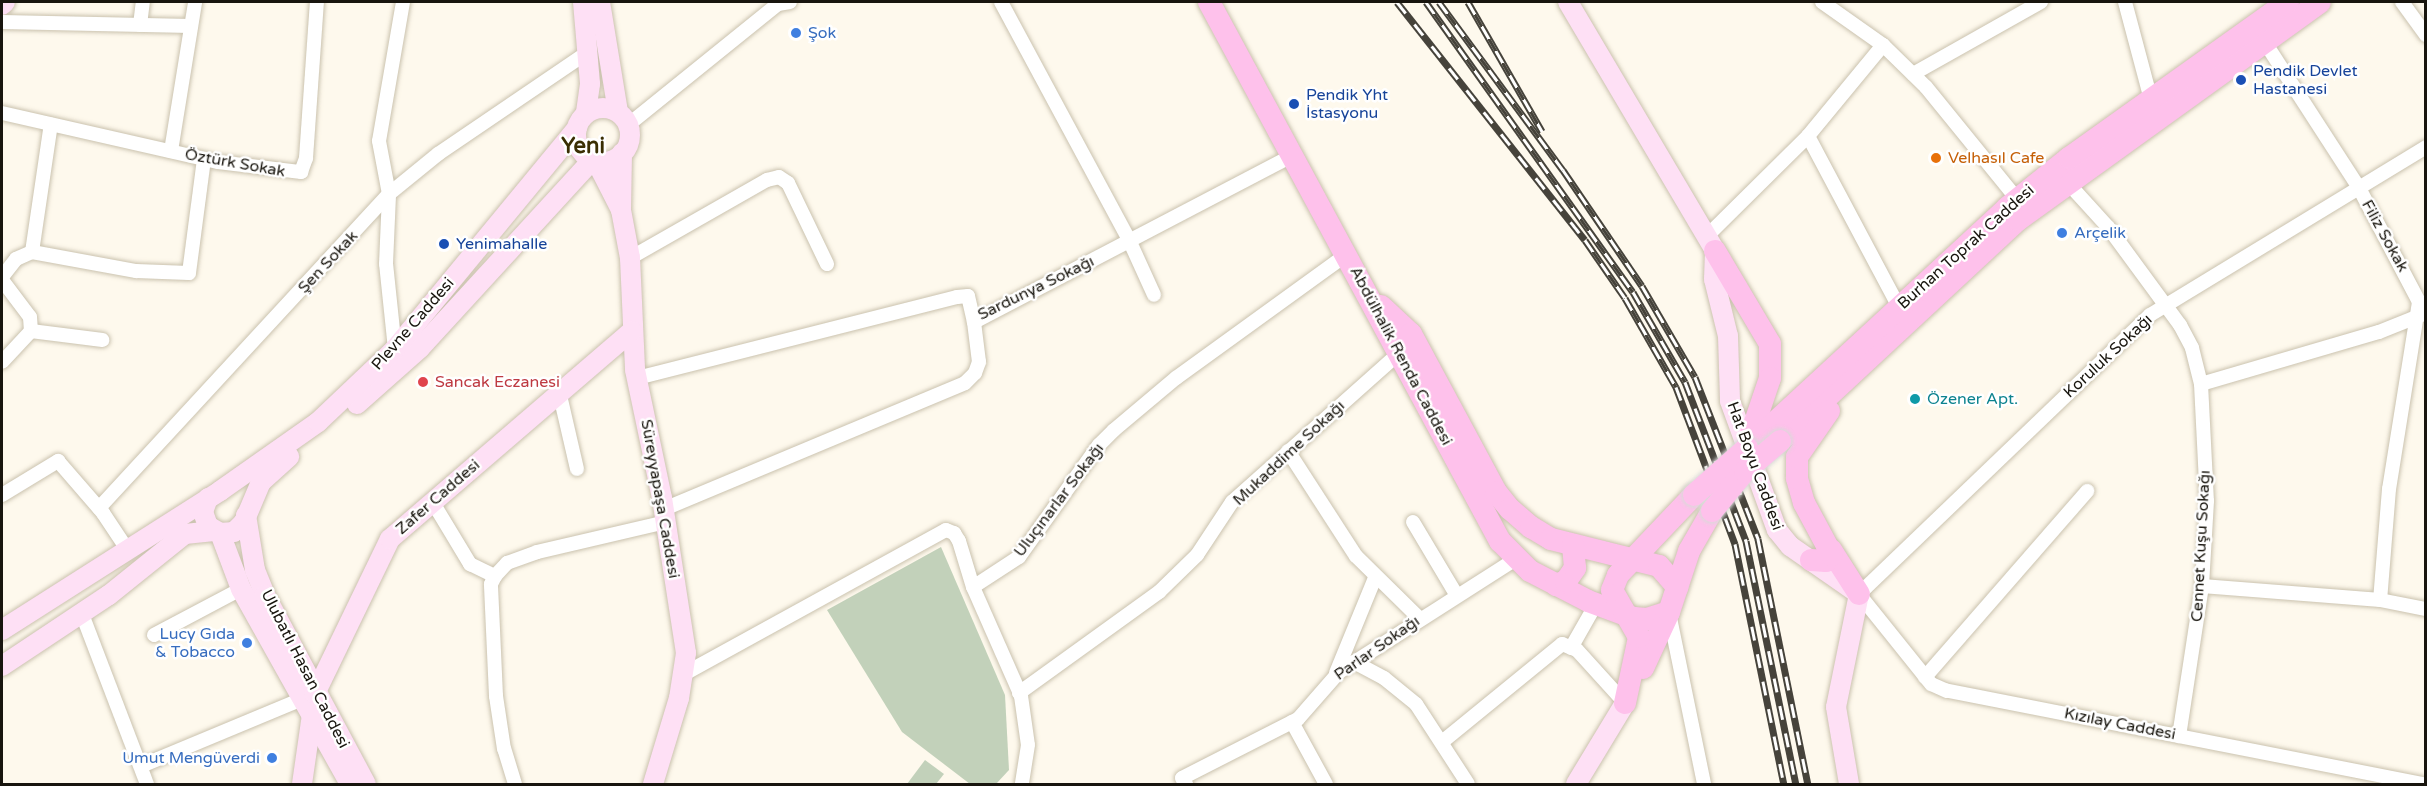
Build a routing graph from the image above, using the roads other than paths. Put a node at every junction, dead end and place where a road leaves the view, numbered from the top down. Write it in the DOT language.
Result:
graph roads {
  1 [pos="5,2"];
  2 [pos="143,2"];
  3 [pos="195,2"];
  4 [pos="316,2"];
  5 [pos="403,2"];
  6 [pos="583,2"];
  7 [pos="600,2"];
  8 [pos="781,2"];
  9 [pos="1000,2"];
  10 [pos="1209,2"];
  11 [pos="1568,2"];
  12 [pos="1822,2"];
  13 [pos="2041,2"];
  14 [pos="2125,2"];
  15 [pos="2288,2"];
  16 [pos="2320,2"];
  17 [pos="2402,2"];
  18 [pos="2,5"];
  19 [pos="2,22"];
  20 [pos="140,25"];
  21 [pos="191,26"];
  22 [pos="2426,35"];
  23 [pos="2264,41"];
  24 [pos="1883,45"];
  25 [pos="588,52"];
  26 [pos="1913,74"];
  27 [pos="2151,100"];
  28 [pos="2,113"];
  29 [pos="623,119"];
  30 [pos="581,121"];
  31 [pos="51,124"];
  32 [pos="1808,136"];
  33 [pos="2426,147"];
  34 [pos="171,151"];
  35 [pos="622,153"];
  36 [pos="1294,155"];
  37 [pos="204,159"];
  38 [pos="594,160"];
  39 [pos="2067,182"];
  40 [pos="2359,188"];
  41 [pos="389,194"];
  42 [pos="2023,206"];
  43 [pos="621,210"];
  44 [pos="1130,242"];
  45 [pos="1711,244"];
  46 [pos="32,252"];
  47 [pos="1347,255"];
  48 [pos="630,258"];
  49 [pos="827,264"];
  50 [pos="2,279"];
  51 [pos="1367,292"];
  52 [pos="1155,295"];
  53 [pos="2164,305"];
  54 [pos="2421,315"];
  55 [pos="1902,316"];
  56 [pos="974,321"];
  57 [pos="32,331"];
  58 [pos="632,331"];
  59 [pos="102,340"];
  60 [pos="395,349"];
  61 [pos="1399,353"];
  62 [pos="2,362"];
  63 [pos="637,378"];
  64 [pos="2201,384"];
  65 [pos="559,391"];
  66 [pos="1777,432"];
  67 [pos="1746,448"];
  68 [pos="1287,451"];
  69 [pos="577,469"];
  70 [pos="2087,491"];
  71 [pos="214,494"];
  72 [pos="2,495"];
  73 [pos="432,501"];
  74 [pos="99,508"];
  75 [pos="247,512"];
  76 [pos="665,515"];
  77 [pos="1413,522"];
  78 [pos="217,532"];
  79 [pos="1573,545"];
  80 [pos="127,549"];
  81 [pos="1832,550"];
  82 [pos="1516,559"];
  83 [pos="1811,560"];
  84 [pos="1634,561"];
  85 [pos="95,567"];
  86 [pos="495,576"];
  87 [pos="1375,578"];
  88 [pos="1556,585"];
  89 [pos="2202,586"];
  90 [pos="973,587"];
  91 [pos="1677,587"];
  92 [pos="241,589"];
  93 [pos="1456,594"];
  94 [pos="1858,594"];
  95 [pos="109,595"];
  96 [pos="2380,600"];
  97 [pos="1596,604"];
  98 [pos="2426,609"];
  99 [pos="1669,612"];
  100 [pos="82,614"];
  101 [pos="1630,617"];
  102 [pos="1419,618"];
  103 [pos="2,630"];
  104 [pos="154,635"];
  105 [pos="1571,648"];
  106 [pos="1354,662"];
  107 [pos="2,666"];
  108 [pos="684,674"];
  109 [pos="1335,675"];
  110 [pos="1925,677"];
  111 [pos="1019,693"];
  112 [pos="309,697"];
  113 [pos="1625,704"];
  114 [pos="313,718"];
  115 [pos="1292,722"];
  116 [pos="2179,736"];
  117 [pos="1442,742"];
  118 [pos="141,766"];
  119 [pos="1184,781"];
  120 [pos="147,784"];
  121 [pos="302,784"];
  122 [pos="350,784"];
  123 [pos="366,784"];
  124 [pos="515,784"];
  125 [pos="653,784"];
  126 [pos="1022,784"];
  127 [pos="1326,784"];
  128 [pos="1468,784"];
  129 [pos="1576,784"];
  130 [pos="1704,784"];
  131 [pos="1849,784"];
  132 [pos="2423,784"];
  1 -- 18 [label="street"];
  2 -- 20 [label="street"];
  3 -- 21 [label="street"];
  4 -- 37 [label="street, Öztürk Sokak"];
  5 -- 41 [label="street"];
  6 -- 25 [label="street"];
  7 -- 29 [label="street"];
  8 -- 29 [label="street"];
  9 -- 44 [label="street"];
  10 -- 36 [label="main road, Abdülhalik Renda Caddesi"];
  11 -- 45 [label="street"];
  12 -- 24 [label="street"];
  13 -- 26 [label="street"];
  14 -- 27 [label="street"];
  15 -- 27 [label="main road, Burhan Toprak Caddesi"];
  16 -- 23 [label="main road, Burhan Toprak Caddesi"];
  17 -- 22 [label="street"];
  19 -- 20 [label="street"];
  20 -- 21 [label="street"];
  21 -- 34 [label="street"];
  23 -- 39 [label="main road, Burhan Toprak Caddesi"];
  23 -- 40 [label="street, Filiz Sokak"];
  24 -- 26 [label="street"];
  24 -- 32 [label="street"];
  25 -- 30 [label="street"];
  25 -- 41 [label="street, Şen Sokak"];
  26 -- 42 [label="street"];
  27 -- 42 [label="main road, Burhan Toprak Caddesi"];
  28 -- 31 [label="street, Öztürk Sokak"];
  29 -- 30 [label="street"];
  29 -- 35 [label="street"];
  30 -- 38 [label="street"];
  30 -- 60 [label="street, Plevne Caddesi"];
  31 -- 34 [label="street, Öztürk Sokak"];
  31 -- 46 [label="street"];
  32 -- 45 [label="street"];
  32 -- 55 [label="street"];
  33 -- 40 [label="street, Koruluk Sokağı"];
  34 -- 37 [label="street, Öztürk Sokak"];
  35 -- 38 [label="street"];
  35 -- 43 [label="street"];
  36 -- 44 [label="street, Sardunya Sokağı"];
  36 -- 47 [label="main road, Abdülhalik Renda Caddesi"];
  37 -- 46 [label="street"];
  38 -- 43 [label="street"];
  38 -- 75 [label="street, Plevne Caddesi"];
  39 -- 42 [label="main road, Burhan Toprak Caddesi"];
  39 -- 53 [label="street, Cennet Kuşu Sokağı"];
  40 -- 53 [label="street, Koruluk Sokağı"];
  40 -- 54 [label="street, Filiz Sokak"];
  41 -- 60 [label="street"];
  41 -- 74 [label="street, Şen Sokak"];
  42 -- 55 [label="main road, Burhan Toprak Caddesi"];
  43 -- 48 [label="street, Süreyyapaşa Caddesi"];
  44 -- 52 [label="street"];
  44 -- 56 [label="street, Sardunya Sokağı"];
  45 -- 67 [label="main road"];
  45 -- 83 [label="street, Hat Boyu Caddesi"];
  46 -- 50 [label="street"];
  47 -- 51 [label="main road, Abdülhalik Renda Caddesi"];
  47 -- 90 [label="street, Uluçınarlar Sokağı"];
  48 -- 49 [label="street"];
  48 -- 58 [label="street, Süreyyapaşa Caddesi"];
  50 -- 57 [label="street"];
  51 -- 61 [label="main road, Abdülhalik Renda Caddesi"];
  51 -- 79 [label="main road, Abdülhalik Renda Caddesi"];
  53 -- 64 [label="street, Cennet Kuşu Sokağı"];
  53 -- 94 [label="street, Koruluk Sokağı"];
  54 -- 64 [label="street"];
  54 -- 96 [label="street, Filiz Sokak"];
  55 -- 66 [label="main road, Burhan Toprak Caddesi"];
  55 -- 81 [label="main road"];
  56 -- 63 [label="street, Sardunya Sokağı"];
  56 -- 76 [label="street"];
  57 -- 59 [label="street"];
  57 -- 62 [label="street"];
  58 -- 63 [label="street, Süreyyapaşa Caddesi"];
  58 -- 65 [label="street, Zafer Caddesi"];
  60 -- 71 [label="street, Plevne Caddesi"];
  61 -- 68 [label="street, Mukaddime Sokağı"];
  61 -- 82 [label="main road, Abdülhalik Renda Caddesi"];
  63 -- 76 [label="street, Süreyyapaşa Caddesi"];
  64 -- 89 [label="street, Cennet Kuşu Sokağı"];
  65 -- 69 [label="street"];
  65 -- 73 [label="street, Zafer Caddesi"];
  66 -- 67 [label="main road, Burhan Toprak Caddesi"];
  66 -- 91 [label="main road, bridge"];
  67 -- 84 [label="main road, Burhan Toprak Caddesi, bridge"];
  68 -- 87 [label="street"];
  68 -- 111 [label="street, Mukaddime Sokağı"];
  70 -- 110 [label="street"];
  71 -- 75 [label="street"];
  71 -- 78 [label="street"];
  71 -- 80 [label="street, Plevne Caddesi"];
  72 -- 74 [label="street"];
  73 -- 86 [label="street"];
  73 -- 112 [label="street, Zafer Caddesi"];
  74 -- 80 [label="street"];
  75 -- 78 [label="street"];
  75 -- 112 [label="street, Ulubatlı Hasan Caddesi"];
  76 -- 86 [label="street"];
  76 -- 108 [label="street, Süreyyapaşa Caddesi"];
  77 -- 93 [label="street"];
  78 -- 92 [label="street, Ulubatlı Hasan Caddesi"];
  78 -- 95 [label="street"];
  79 -- 84 [label="main road, Abdülhalik Renda Caddesi"];
  79 -- 88 [label="main road"];
  80 -- 85 [label="street, Plevne Caddesi"];
  81 -- 83 [label="main road"];
  81 -- 94 [label="main road"];
  82 -- 88 [label="main road, Abdülhalik Renda Caddesi"];
  82 -- 93 [label="street, Parlar Sokağı"];
  83 -- 94 [label="street, Hat Boyu Caddesi"];
  84 -- 91 [label="main road"];
  84 -- 101 [label="main road"];
  85 -- 95 [label="street"];
  85 -- 103 [label="street, Plevne Caddesi"];
  86 -- 124 [label="street"];
  87 -- 102 [label="street"];
  87 -- 109 [label="street"];
  88 -- 97 [label="main road, Abdülhalik Renda Caddesi"];
  89 -- 96 [label="street"];
  89 -- 116 [label="street, Cennet Kuşu Sokağı"];
  90 -- 108 [label="street"];
  90 -- 111 [label="street"];
  91 -- 99 [label="main road"];
  92 -- 104 [label="street"];
  92 -- 112 [label="street, Ulubatlı Hasan Caddesi"];
  93 -- 102 [label="street, Parlar Sokağı"];
  94 -- 110 [label="street, Kızılay Caddesi"];
  94 -- 131 [label="street"];
  95 -- 100 [label="street"];
  96 -- 98 [label="street"];
  97 -- 101 [label="main road, Abdülhalik Renda Caddesi"];
  97 -- 105 [label="street"];
  99 -- 101 [label="main road, Abdülhalik Renda Caddesi"];
  99 -- 113 [label="main road"];
  99 -- 130 [label="street"];
  100 -- 107 [label="street"];
  100 -- 118 [label="street"];
  101 -- 113 [label="main road"];
  102 -- 106 [label="street, Parlar Sokağı"];
  105 -- 113 [label="street"];
  105 -- 117 [label="street"];
  106 -- 109 [label="street, Parlar Sokağı"];
  106 -- 117 [label="street"];
  108 -- 125 [label="street, Süreyyapaşa Caddesi"];
  109 -- 115 [label="street, Parlar Sokağı"];
  110 -- 116 [label="street, Kızılay Caddesi"];
  111 -- 126 [label="street"];
  112 -- 114 [label="street, Zafer Caddesi"];
  112 -- 118 [label="street"];
  112 -- 123 [label="street, Ulubatlı Hasan Caddesi"];
  113 -- 129 [label="street"];
  114 -- 121 [label="street, Zafer Caddesi"];
  114 -- 122 [label="street, Ulubatlı Hasan Caddesi"];
  115 -- 119 [label="street, Parlar Sokağı"];
  115 -- 127 [label="street"];
  116 -- 132 [label="street, Kızılay Caddesi"];
  117 -- 128 [label="street"];
  118 -- 120 [label="street"];
}
